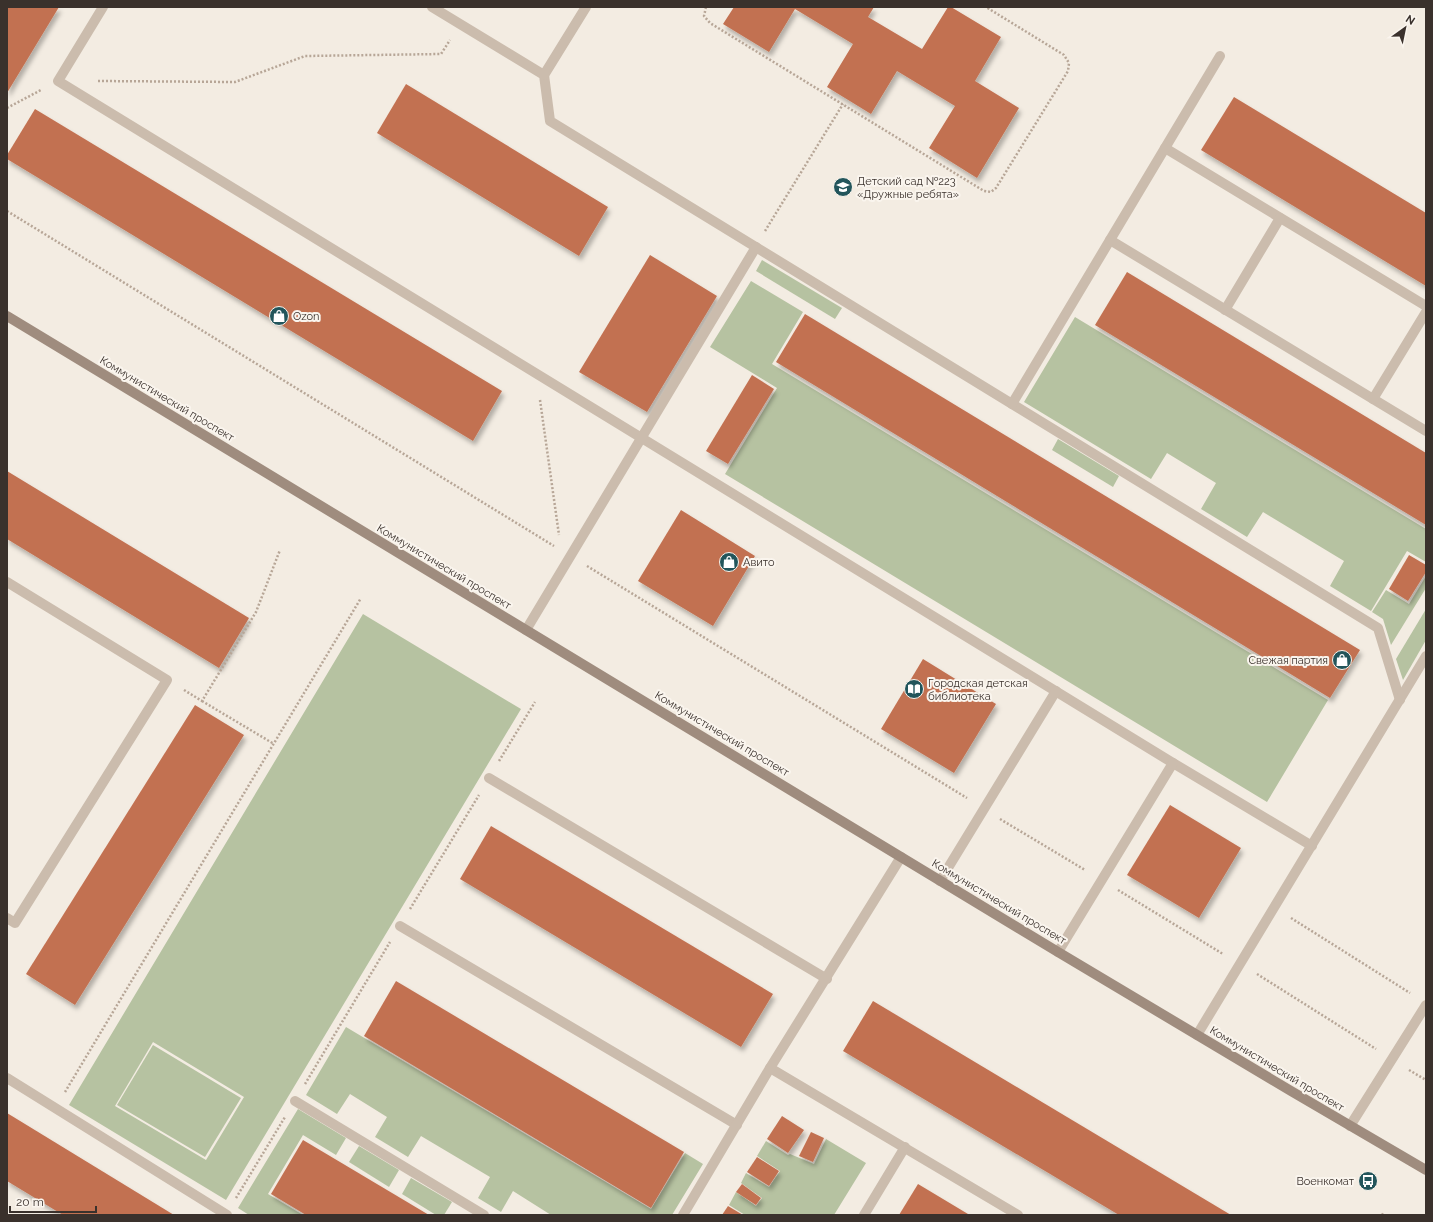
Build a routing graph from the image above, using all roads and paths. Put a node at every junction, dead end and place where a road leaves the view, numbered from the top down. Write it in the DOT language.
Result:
graph roads {
  1 [pos="103,7"];
  2 [pos="432,7"];
  3 [pos="586,7"];
  4 [pos="706,7"];
  5 [pos="986,7"];
  6 [pos="459,24"];
  7 [pos="1220,56"];
  8 [pos="544,75"];
  9 [pos="58,81"];
  10 [pos="96,81"];
  11 [pos="843,104"];
  12 [pos="7,108"];
  13 [pos="1165,148"];
  14 [pos="7,211"];
  15 [pos="1280,218"];
  16 [pos="1110,240"];
  17 [pos="756,247"];
  18 [pos="1426,306"];
  19 [pos="1225,310"];
  20 [pos="1426,312"];
  21 [pos="7,316"];
  22 [pos="537,374"];
  23 [pos="1373,399"];
  24 [pos="1012,404"];
  25 [pos="1426,431"];
  26 [pos="642,438"];
  27 [pos="280,550"];
  28 [pos="561,550"];
  29 [pos="570,556"];
  30 [pos="7,582"];
  31 [pos="361,598"];
  32 [pos="526,630"];
  33 [pos="1426,656"];
  34 [pos="167,680"];
  35 [pos="1056,691"];
  36 [pos="1400,700"];
  37 [pos="202,701"];
  38 [pos="535,702"];
  39 [pos="274,744"];
  40 [pos="1173,763"];
  41 [pos="489,778"];
  42 [pos="984,809"];
  43 [pos="1312,846"];
  44 [pos="901,857"];
  45 [pos="1101,880"];
  46 [pos="940,881"];
  47 [pos="1275,907"];
  48 [pos="7,918"];
  49 [pos="400,926"];
  50 [pos="1058,952"];
  51 [pos="1240,964"];
  52 [pos="827,979"];
  53 [pos="1413,994"];
  54 [pos="1426,1004"];
  55 [pos="1197,1035"];
  56 [pos="1392,1060"];
  57 [pos="770,1068"];
  58 [pos="7,1078"];
  59 [pos="1426,1080"];
  60 [pos="295,1101"];
  61 [pos="55,1108"];
  62 [pos="737,1125"];
  63 [pos="1350,1126"];
  64 [pos="905,1147"];
  65 [pos="1426,1170"];
  66 [pos="226,1215"];
  67 [pos="484,1215"];
  68 [pos="683,1215"];
  69 [pos="864,1215"];
  70 [pos="1018,1215"];
  1 -- 9 [label="lane"];
  2 -- 6 [label="lane"];
  3 -- 8 [label="lane"];
  4 -- 11 [label="path"];
  5 -- 11 [label="path"];
  6 -- 8 [label="lane"];
  6 -- 10 [label="path"];
  7 -- 13 [label="lane"];
  8 -- 17 [label="lane"];
  9 -- 12 [label="path"];
  9 -- 22 [label="lane"];
  11 -- 17 [label="path"];
  13 -- 15 [label="lane"];
  13 -- 16 [label="lane"];
  14 -- 28 [label="path"];
  15 -- 18 [label="lane"];
  15 -- 19 [label="lane"];
  16 -- 19 [label="lane"];
  16 -- 24 [label="lane"];
  17 -- 24 [label="lane"];
  17 -- 26 [label="lane"];
  19 -- 23 [label="lane"];
  20 -- 23 [label="lane"];
  21 -- 32 [label="main road, Коммунистический проспект"];
  22 -- 26 [label="lane"];
  22 -- 28 [label="path"];
  23 -- 25 [label="lane"];
  24 -- 36 [label="lane"];
  26 -- 29 [label="lane"];
  26 -- 35 [label="lane"];
  27 -- 37 [label="path"];
  28 -- 29 [label="path"];
  29 -- 32 [label="lane"];
  29 -- 42 [label="path"];
  30 -- 34 [label="lane"];
  31 -- 39 [label="path"];
  32 -- 44 [label="main road, Коммунистический проспект"];
  33 -- 36 [label="lane"];
  34 -- 37 [label="path"];
  34 -- 48 [label="lane"];
  35 -- 40 [label="lane"];
  35 -- 42 [label="lane"];
  36 -- 43 [label="lane"];
  37 -- 39 [label="path"];
  38 -- 41 [label="path"];
  39 -- 61 [label="path"];
  40 -- 43 [label="lane"];
  40 -- 45 [label="lane"];
  41 -- 49 [label="path"];
  41 -- 52 [label="lane"];
  42 -- 45 [label="path"];
  42 -- 46 [label="lane"];
  43 -- 47 [label="lane"];
  44 -- 46 [label="main road, Коммунистический проспект"];
  44 -- 52 [label="lane"];
  45 -- 50 [label="lane"];
  45 -- 51 [label="path"];
  46 -- 50 [label="main road, Коммунистический проспект"];
  47 -- 51 [label="lane"];
  47 -- 53 [label="path"];
  49 -- 60 [label="path"];
  49 -- 62 [label="lane"];
  50 -- 55 [label="main road, Коммунистический проспект"];
  51 -- 55 [label="lane"];
  51 -- 56 [label="path"];
  52 -- 57 [label="lane"];
  54 -- 56 [label="lane"];
  55 -- 63 [label="main road, Коммунистический проспект"];
  56 -- 59 [label="path"];
  56 -- 63 [label="lane"];
  57 -- 62 [label="lane"];
  57 -- 64 [label="lane"];
  58 -- 61 [label="lane"];
  60 -- 66 [label="path"];
  60 -- 67 [label="lane"];
  61 -- 66 [label="lane"];
  62 -- 68 [label="lane"];
  63 -- 65 [label="main road, Коммунистический проспект"];
  64 -- 69 [label="lane"];
  64 -- 70 [label="lane"];
}
